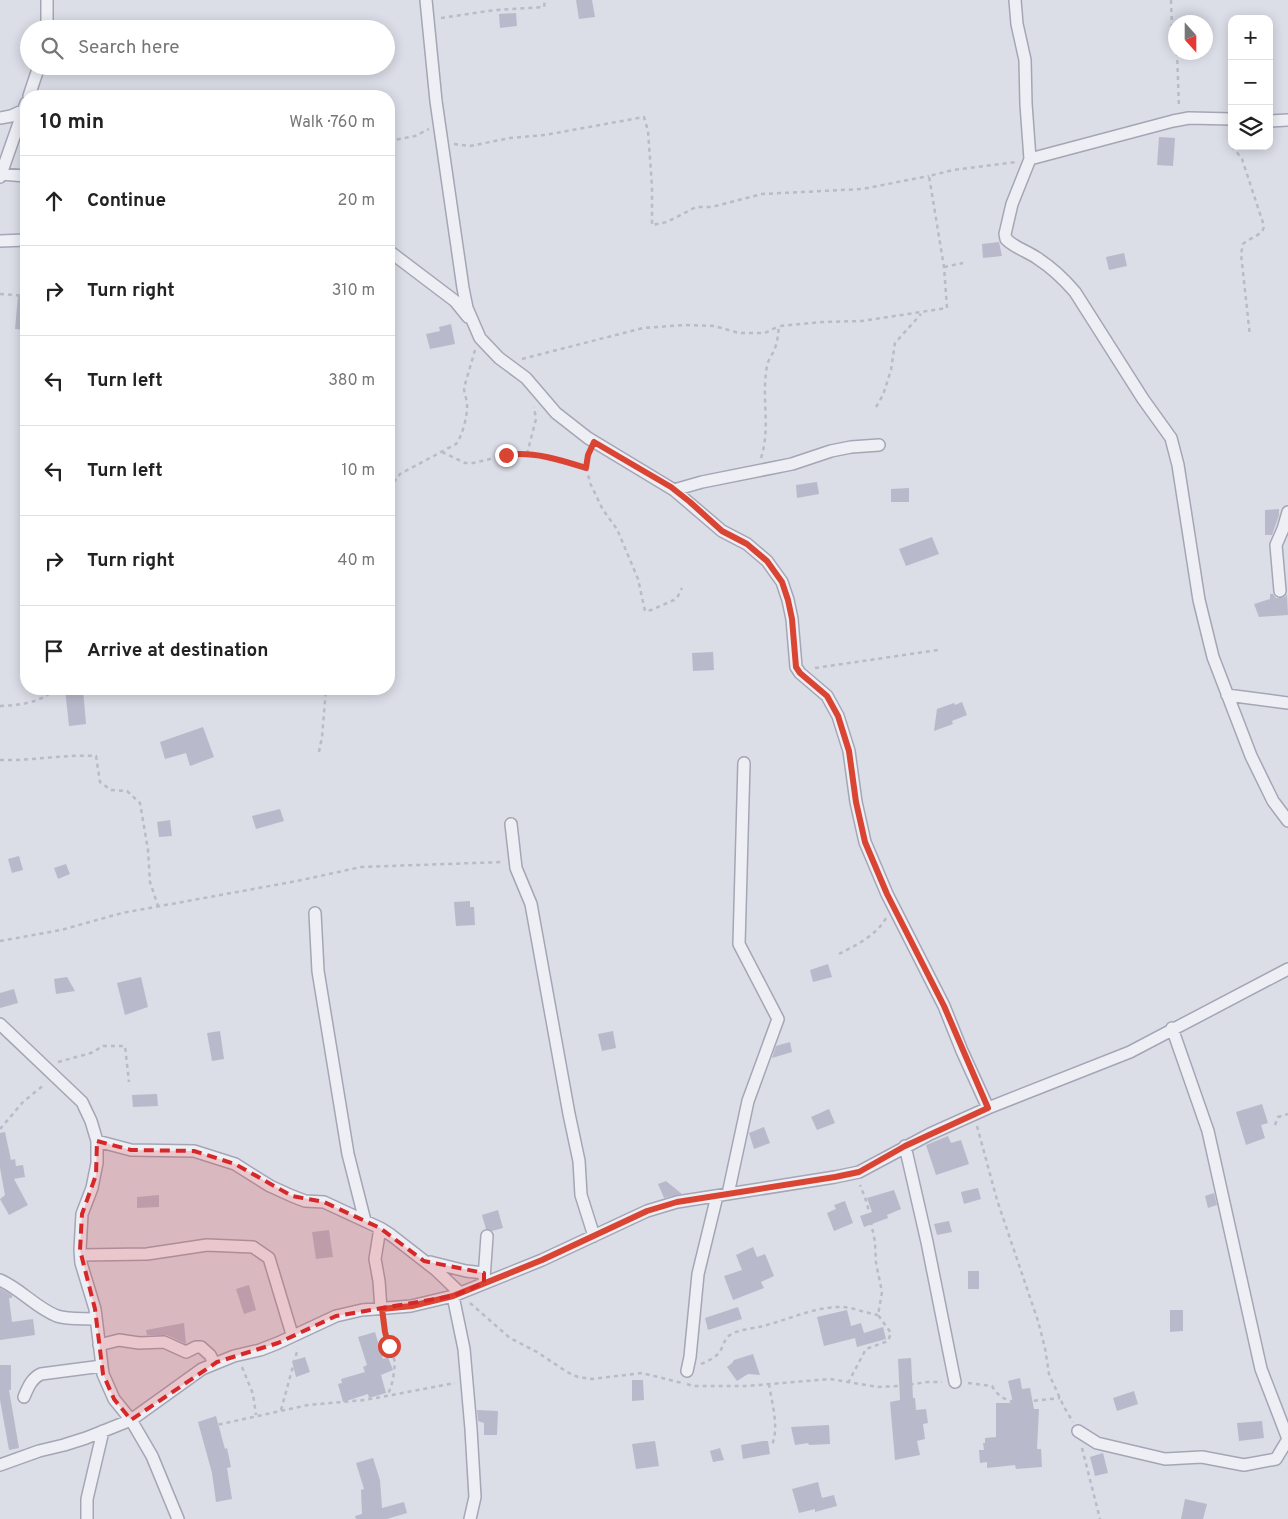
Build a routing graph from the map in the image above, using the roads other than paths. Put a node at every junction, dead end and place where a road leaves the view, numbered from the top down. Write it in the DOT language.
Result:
graph roads {
  1 [pos="48,0"];
  2 [pos="426,0"];
  3 [pos="1015,0"];
  4 [pos="47,20"];
  5 [pos="36,75"];
  6 [pos="31,90"];
  7 [pos="20,110"];
  8 [pos="0,118"];
  9 [pos="1228,119"];
  10 [pos="1288,120"];
  11 [pos="20,121"];
  12 [pos="1273,121"];
  13 [pos="1030,159"];
  14 [pos="0,175"];
  15 [pos="20,176"];
  16 [pos="20,240"];
  17 [pos="0,241"];
  18 [pos="395,256"];
  19 [pos="472,322"];
  20 [pos="879,445"];
  21 [pos="674,490"];
  22 [pos="1288,512"];
  23 [pos="1280,591"];
  24 [pos="1227,695"];
  25 [pos="1288,703"];
  26 [pos="744,763"];
  27 [pos="1288,821"];
  28 [pos="511,824"];
  29 [pos="314,913"];
  30 [pos="1288,968"];
  31 [pos="0,1024"];
  32 [pos="1172,1028"];
  33 [pos="988,1108"];
  34 [pos="97,1141"];
  35 [pos="905,1146"];
  36 [pos="722,1195"];
  37 [pos="365,1221"];
  38 [pos="380,1228"];
  39 [pos="487,1236"];
  40 [pos="594,1236"];
  41 [pos="81,1255"];
  42 [pos="424,1261"];
  43 [pos="484,1278"];
  44 [pos="0,1280"];
  45 [pos="457,1295"];
  46 [pos="381,1309"];
  47 [pos="96,1319"];
  48 [pos="295,1333"];
  49 [pos="99,1345"];
  50 [pos="214,1363"];
  51 [pos="102,1366"];
  52 [pos="687,1371"];
  53 [pos="956,1382"];
  54 [pos="24,1397"];
  55 [pos="131,1420"];
  56 [pos="1078,1431"];
  57 [pos="102,1432"];
  58 [pos="0,1465"];
  59 [pos="87,1519"];
  60 [pos="178,1519"];
  61 [pos="470,1519"];
  1 -- 4 [label="street"];
  2 -- 19 [label="street"];
  3 -- 13 [label="street"];
  5 -- 6 [label="street"];
  7 -- 8 [label="street"];
  9 -- 13 [label="street"];
  10 -- 12 [label="street"];
  11 -- 14 [label="street"];
  13 -- 24 [label="street"];
  14 -- 15 [label="street"];
  16 -- 17 [label="street"];
  18 -- 19 [label="street"];
  19 -- 21 [label="street"];
  20 -- 21 [label="street"];
  21 -- 33 [label="street"];
  22 -- 23 [label="street"];
  24 -- 25 [label="street"];
  24 -- 27 [label="street"];
  26 -- 36 [label="street"];
  28 -- 40 [label="street"];
  29 -- 37 [label="street"];
  30 -- 32 [label="street"];
  31 -- 34 [label="street"];
  32 -- 33 [label="street"];
  32 -- 56 [label="street"];
  33 -- 35 [label="street"];
  34 -- 37 [label="street"];
  34 -- 41 [label="street"];
  35 -- 36 [label="street"];
  35 -- 53 [label="street"];
  36 -- 40 [label="street"];
  36 -- 52 [label="street"];
  37 -- 38 [label="street"];
  38 -- 42 [label="street"];
  38 -- 46 [label="street"];
  39 -- 43 [label="street"];
  40 -- 43 [label="street"];
  41 -- 47 [label="street"];
  41 -- 48 [label="street"];
  42 -- 43 [label="street"];
  42 -- 45 [label="street"];
  43 -- 45 [label="street"];
  44 -- 47 [label="street"];
  45 -- 46 [label="street"];
  45 -- 61 [label="street"];
  46 -- 48 [label="street"];
  47 -- 49 [label="street"];
  48 -- 50 [label="street"];
  49 -- 50 [label="street"];
  49 -- 51 [label="street"];
  50 -- 55 [label="street"];
  51 -- 54 [label="street"];
  51 -- 55 [label="street"];
  55 -- 57 [label="street"];
  55 -- 60 [label="street"];
  57 -- 58 [label="street"];
  57 -- 59 [label="street"];
}
